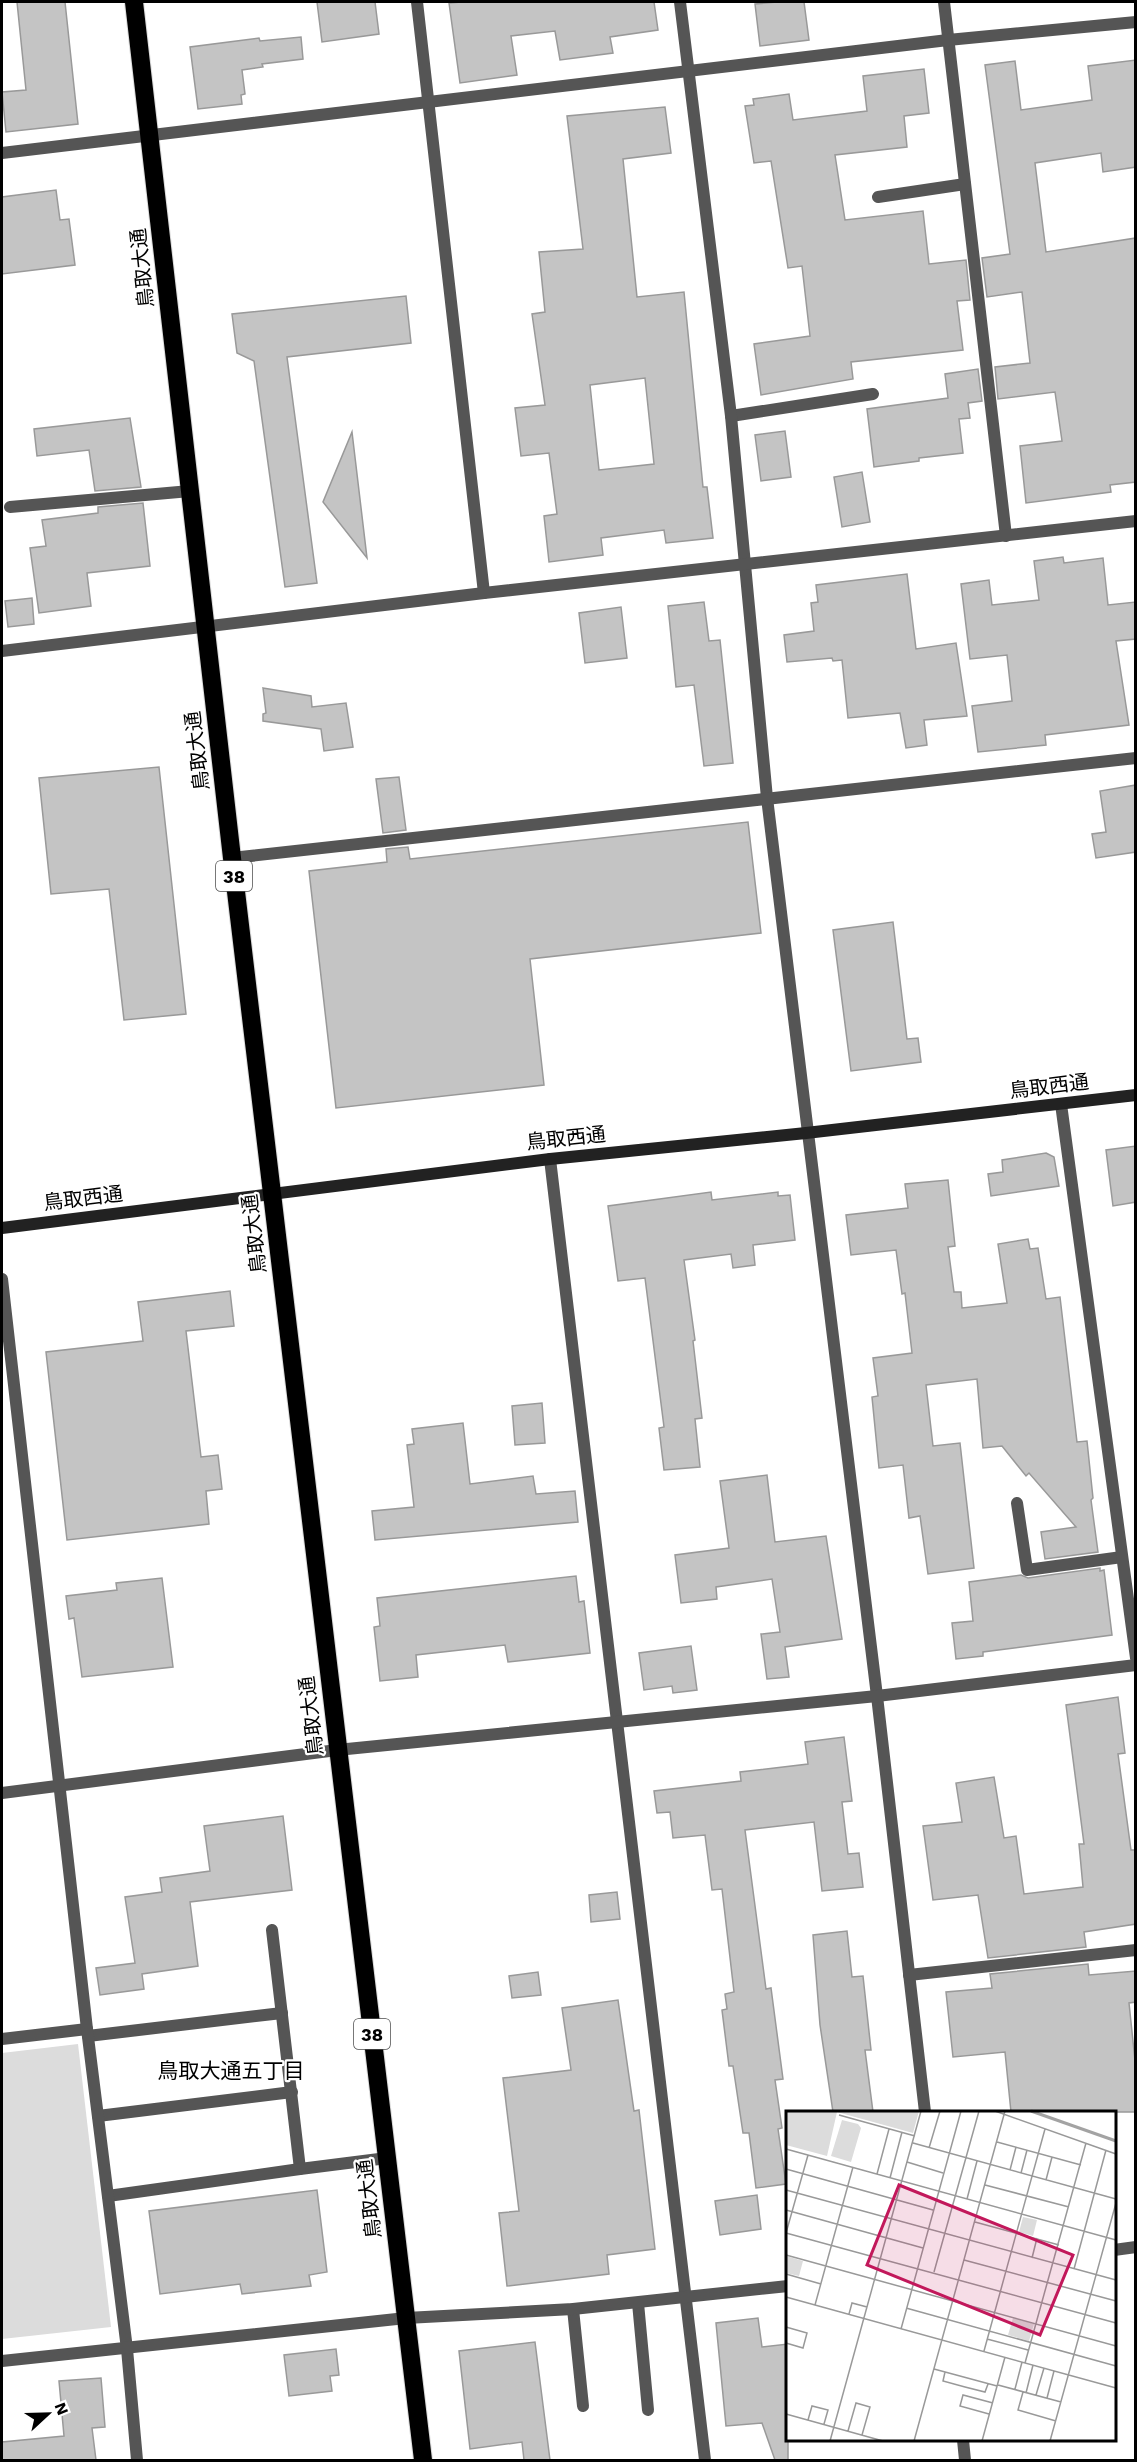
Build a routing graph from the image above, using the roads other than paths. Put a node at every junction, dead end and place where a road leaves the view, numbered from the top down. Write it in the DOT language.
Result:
graph roads {
  1 [pos="135,2"];
  2 [pos="417,2"];
  3 [pos="680,2"];
  4 [pos="944,2"];
  5 [pos="1136,22"];
  6 [pos="948,40"];
  7 [pos="688,71"];
  8 [pos="428,102"];
  9 [pos="150,135"];
  10 [pos="2,153"];
  11 [pos="965,184"];
  12 [pos="878,197"];
  13 [pos="873,394"];
  14 [pos="731,416"];
  15 [pos="189,491"];
  16 [pos="10,507"];
  17 [pos="1136,521"];
  18 [pos="1006,536"];
  19 [pos="747,566"];
  20 [pos="484,593"];
  21 [pos="205,626"];
  22 [pos="2,651"];
  23 [pos="1136,758"];
  24 [pos="767,798"];
  25 [pos="232,858"];
  26 [pos="1136,1095"];
  27 [pos="1060,1104"];
  28 [pos="807,1133"];
  29 [pos="549,1159"];
  30 [pos="272,1193"];
  31 [pos="2,1228"];
  32 [pos="2,1279"];
  33 [pos="1017,1503"];
  34 [pos="1122,1557"];
  35 [pos="1136,1658"];
  36 [pos="1136,1665"];
  37 [pos="877,1696"];
  38 [pos="616,1723"];
  39 [pos="337,1750"];
  40 [pos="58,1786"];
  41 [pos="2,1793"];
  42 [pos="272,1930"];
  43 [pos="1136,1950"];
  44 [pos="909,1975"];
  45 [pos="282,2013"];
  46 [pos="88,2033"];
  47 [pos="2,2039"];
  48 [pos="292,2092"];
  49 [pos="925,2111"];
  50 [pos="98,2116"];
  51 [pos="387,2158"];
  52 [pos="300,2169"];
  53 [pos="108,2196"];
  54 [pos="1136,2247"];
  55 [pos="1116,2250"];
  56 [pos="786,2286"];
  57 [pos="686,2297"];
  58 [pos="638,2304"];
  59 [pos="573,2309"];
  60 [pos="406,2318"];
  61 [pos="127,2349"];
  62 [pos="2,2361"];
  63 [pos="583,2406"];
  64 [pos="648,2409"];
  65 [pos="963,2441"];
  66 [pos="137,2460"];
  67 [pos="423,2460"];
  68 [pos="705,2460"];
  69 [pos="965,2460"];
  1 -- 9 [label="highway, 鳥取大通 / 38"];
  2 -- 8 [label="street"];
  3 -- 7 [label="street"];
  4 -- 6 [label="street"];
  5 -- 6 [label="street"];
  6 -- 7 [label="street"];
  6 -- 11 [label="street"];
  7 -- 8 [label="street"];
  7 -- 14 [label="street"];
  8 -- 9 [label="street"];
  8 -- 20 [label="street"];
  9 -- 10 [label="street"];
  9 -- 15 [label="highway, 鳥取大通 / 38"];
  11 -- 12 [label="street"];
  11 -- 18 [label="street"];
  13 -- 14 [label="street"];
  14 -- 19 [label="street"];
  15 -- 16 [label="street"];
  15 -- 21 [label="highway, 鳥取大通 / 38"];
  17 -- 18 [label="street"];
  18 -- 19 [label="street"];
  19 -- 20 [label="street"];
  19 -- 24 [label="street"];
  20 -- 21 [label="street"];
  21 -- 22 [label="street"];
  21 -- 25 [label="highway, 鳥取大通 / 38"];
  23 -- 24 [label="street"];
  24 -- 25 [label="street"];
  24 -- 28 [label="street"];
  25 -- 30 [label="highway, 鳥取大通 / 38"];
  26 -- 27 [label="street, 鳥取西通"];
  27 -- 28 [label="street, 鳥取西通"];
  27 -- 34 [label="street"];
  28 -- 29 [label="street, 鳥取西通"];
  28 -- 37 [label="street"];
  29 -- 30 [label="street, 鳥取西通"];
  29 -- 38 [label="street"];
  30 -- 31 [label="street, 鳥取西通"];
  30 -- 39 [label="highway, 鳥取大通 / 38"];
  32 -- 40 [label="street"];
  33 -- 34 [label="street"];
  34 -- 35 [label="street"];
  36 -- 37 [label="street"];
  37 -- 38 [label="street"];
  37 -- 44 [label="street"];
  38 -- 39 [label="street"];
  38 -- 57 [label="street"];
  39 -- 40 [label="street"];
  39 -- 51 [label="highway, 鳥取大通 / 38"];
  40 -- 41 [label="street"];
  40 -- 46 [label="street"];
  42 -- 45 [label="street"];
  43 -- 44 [label="street"];
  44 -- 49 [label="street"];
  45 -- 46 [label="street"];
  45 -- 48 [label="street"];
  46 -- 47 [label="street"];
  46 -- 50 [label="street"];
  48 -- 50 [label="street"];
  48 -- 52 [label="street"];
  50 -- 53 [label="street"];
  51 -- 52 [label="street"];
  51 -- 60 [label="highway, 鳥取大通 / 38"];
  52 -- 53 [label="street"];
  53 -- 61 [label="street"];
  54 -- 55 [label="street"];
  56 -- 57 [label="street"];
  57 -- 58 [label="street"];
  57 -- 68 [label="street"];
  58 -- 59 [label="street"];
  58 -- 64 [label="street"];
  59 -- 60 [label="street"];
  59 -- 63 [label="street"];
  60 -- 61 [label="street"];
  60 -- 67 [label="highway, 鳥取大通 / 38"];
  61 -- 62 [label="street"];
  61 -- 66 [label="street"];
  65 -- 69 [label="street"];
}
